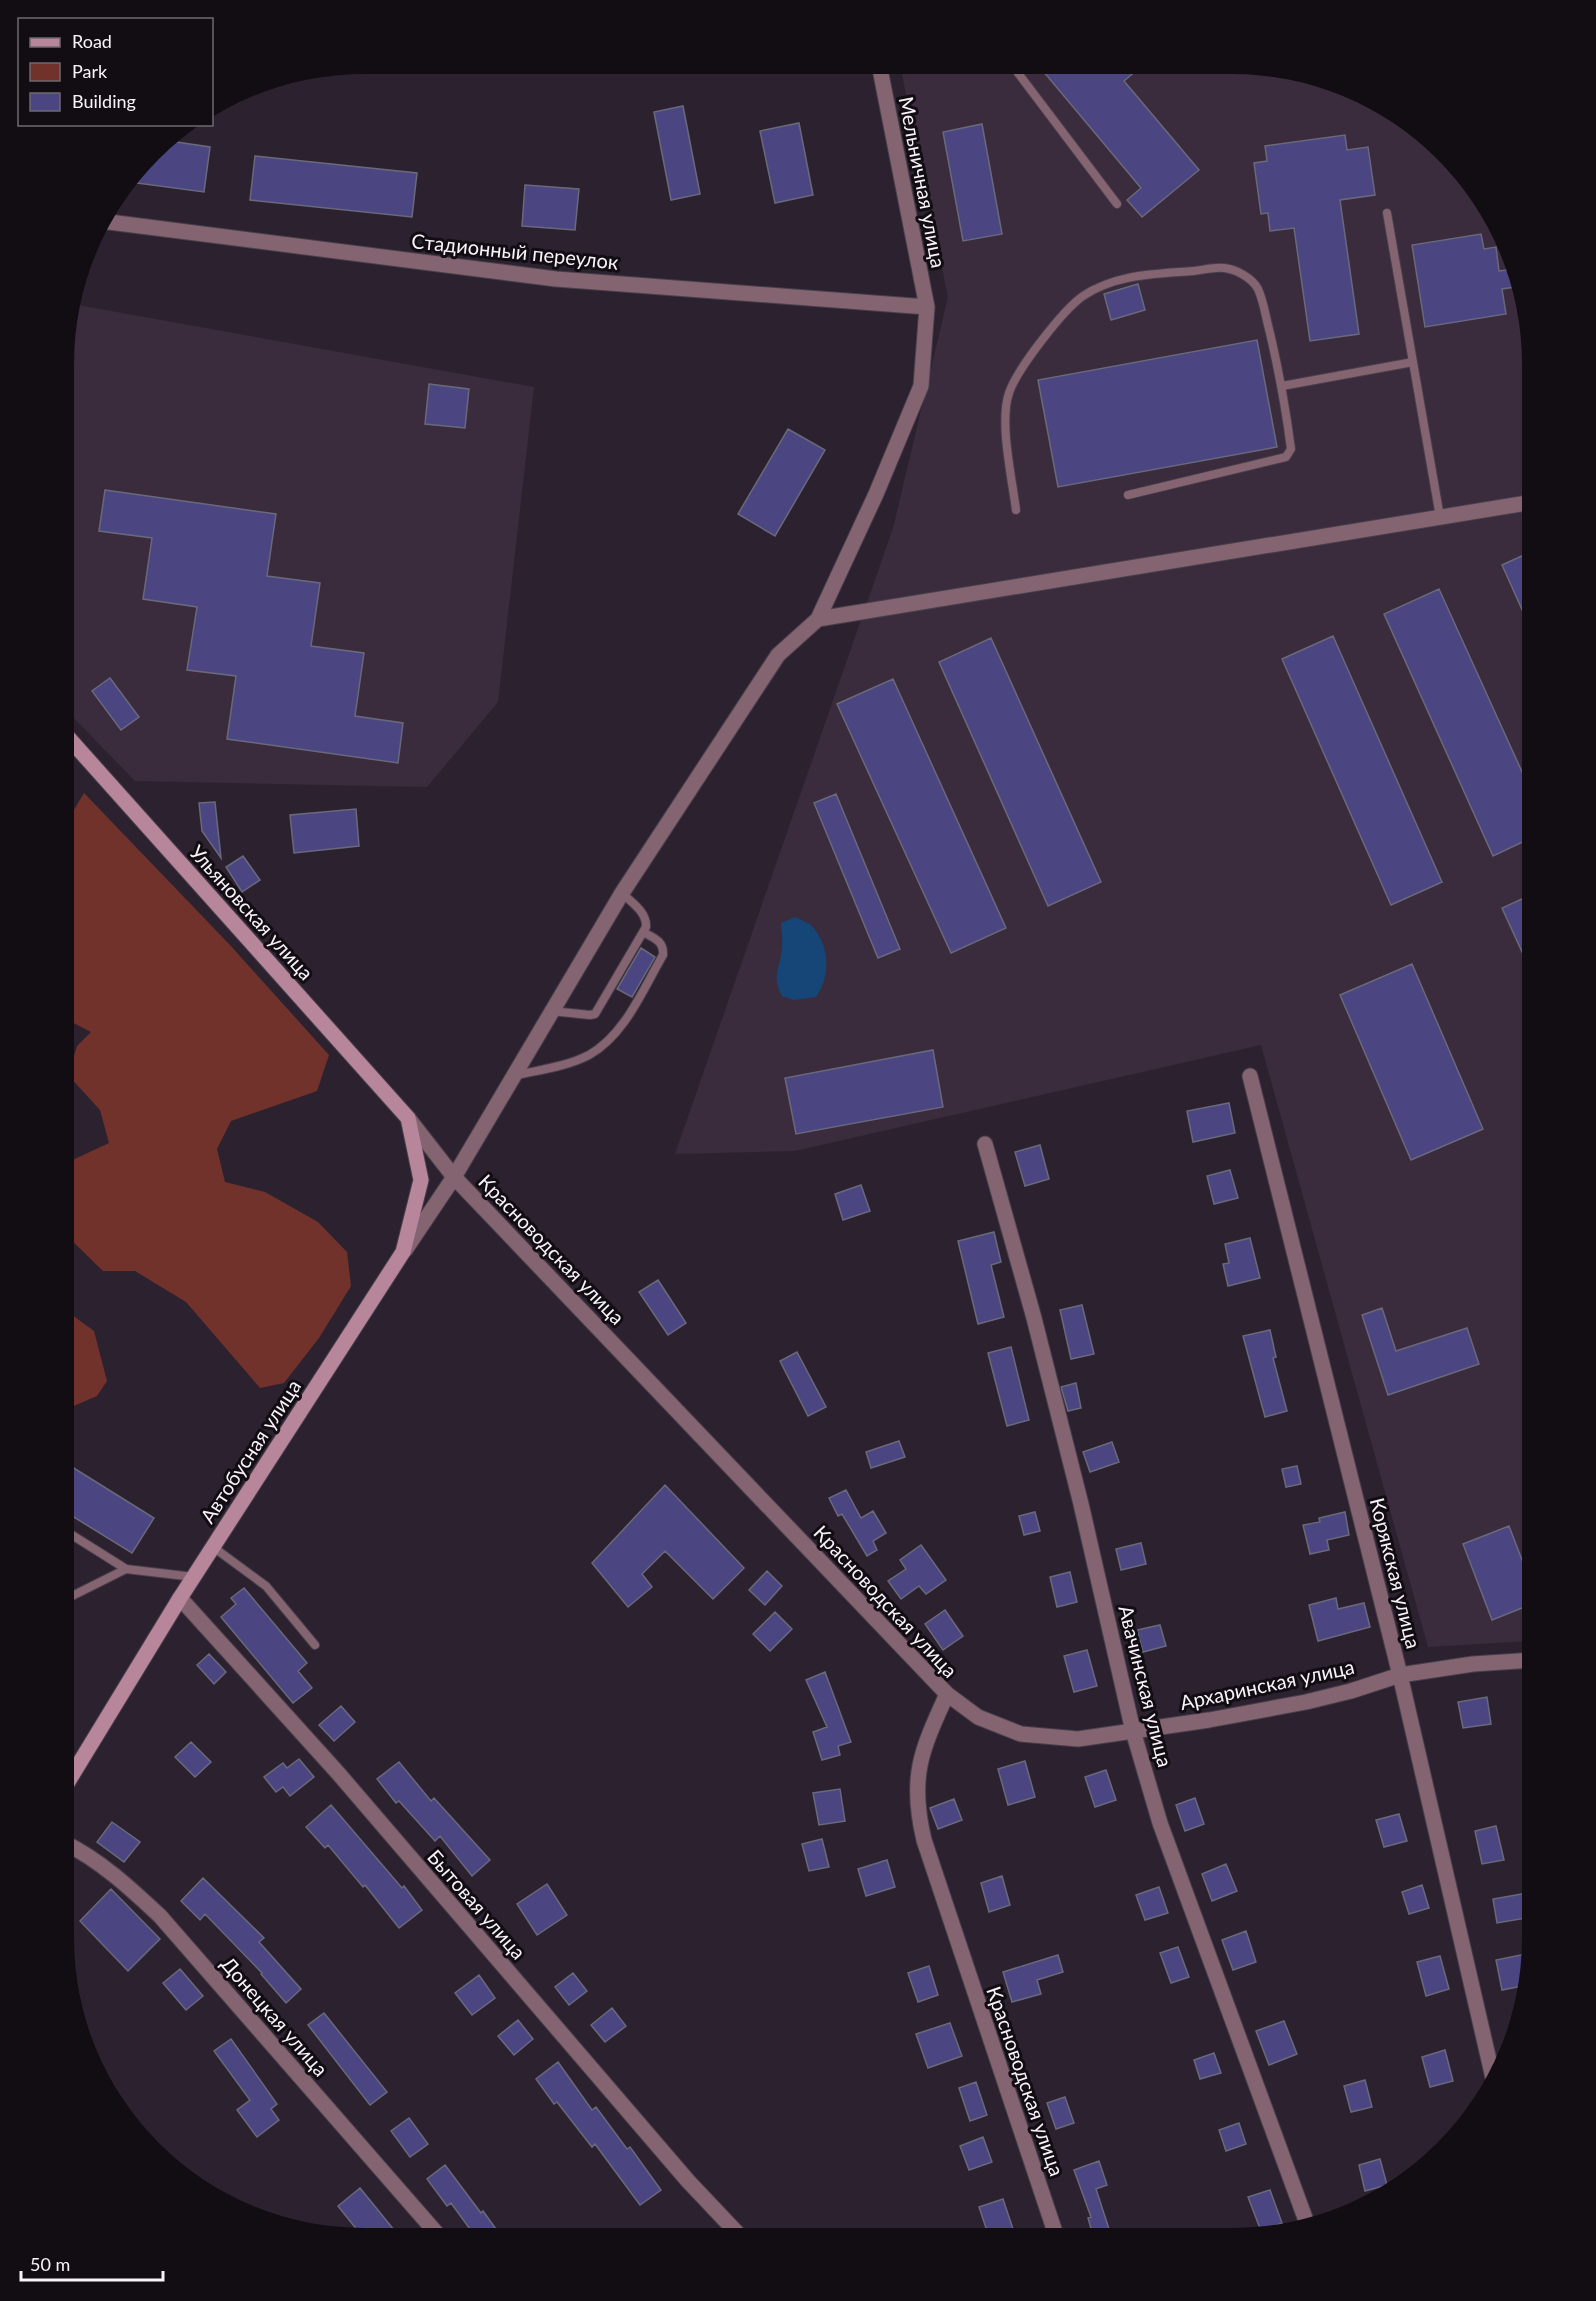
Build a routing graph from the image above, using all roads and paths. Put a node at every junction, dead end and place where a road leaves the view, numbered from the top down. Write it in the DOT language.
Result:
graph roads {
  1 [pos="881,74"];
  2 [pos="1019,74"];
  3 [pos="1118,204"];
  4 [pos="1387,213"];
  5 [pos="110,222"];
  6 [pos="927,307"];
  7 [pos="1413,362"];
  8 [pos="1282,386"];
  9 [pos="1128,495"];
  10 [pos="1522,504"];
  11 [pos="1016,510"];
  12 [pos="1440,517"];
  13 [pos="818,619"];
  14 [pos="74,744"];
  15 [pos="622,893"];
  16 [pos="643,932"];
  17 [pos="550,1011"];
  18 [pos="513,1076"];
  19 [pos="1250,1076"];
  20 [pos="408,1118"];
  21 [pos="986,1144"];
  22 [pos="454,1176"];
  23 [pos="403,1252"];
  24 [pos="74,1536"];
  25 [pos="213,1547"];
  26 [pos="126,1569"];
  27 [pos="194,1576"];
  28 [pos="74,1595"];
  29 [pos="180,1598"];
  30 [pos="315,1645"];
  31 [pos="1522,1661"];
  32 [pos="1400,1675"];
  33 [pos="946,1694"];
  34 [pos="1133,1731"];
  35 [pos="74,1772"];
  36 [pos="74,1847"];
  37 [pos="1491,2070"];
  38 [pos="1305,2219"];
  39 [pos="432,2228"];
  40 [pos="732,2228"];
  41 [pos="1054,2228"];
  1 -- 6 [label="street, Мельничная улица"];
  2 -- 3 [label="lane"];
  4 -- 7 [label="lane"];
  5 -- 6 [label="street, Стадионный переулок"];
  6 -- 13 [label="street, Мельничная улица"];
  7 -- 8 [label="lane"];
  7 -- 12 [label="lane"];
  8 -- 9 [label="lane"];
  8 -- 11 [label="lane"];
  10 -- 12 [label="street"];
  12 -- 13 [label="street"];
  13 -- 15 [label="street"];
  14 -- 20 [label="street, Ульяновская улица"];
  15 -- 16 [label="lane"];
  15 -- 17 [label="street"];
  16 -- 17 [label="lane"];
  16 -- 18 [label="lane"];
  17 -- 18 [label="street"];
  18 -- 22 [label="street"];
  19 -- 32 [label="street, Корякская улица"];
  20 -- 22 [label="street, Красноводская улица"];
  20 -- 23 [label="street, Автобусная улица"];
  21 -- 34 [label="street, Авачинская улица"];
  22 -- 23 [label="street"];
  22 -- 33 [label="street, Красноводская улица"];
  23 -- 25 [label="street, Автобусная улица"];
  24 -- 26 [label="lane"];
  25 -- 27 [label="street, Автобусная улица"];
  25 -- 30 [label="lane"];
  26 -- 27 [label="lane"];
  26 -- 28 [label="lane"];
  27 -- 29 [label="street, Автобусная улица"];
  29 -- 35 [label="street, Автобусная улица"];
  29 -- 40 [label="street, Бытовая улица"];
  31 -- 32 [label="street, Архаринская улица"];
  32 -- 34 [label="street, Архаринская улица"];
  32 -- 37 [label="street, Корякская улица"];
  33 -- 34 [label="street, Архаринская улица"];
  33 -- 41 [label="street, Красноводская улица"];
  34 -- 38 [label="street, Авачинская улица"];
  36 -- 39 [label="street, Донецкая улица"];
}
